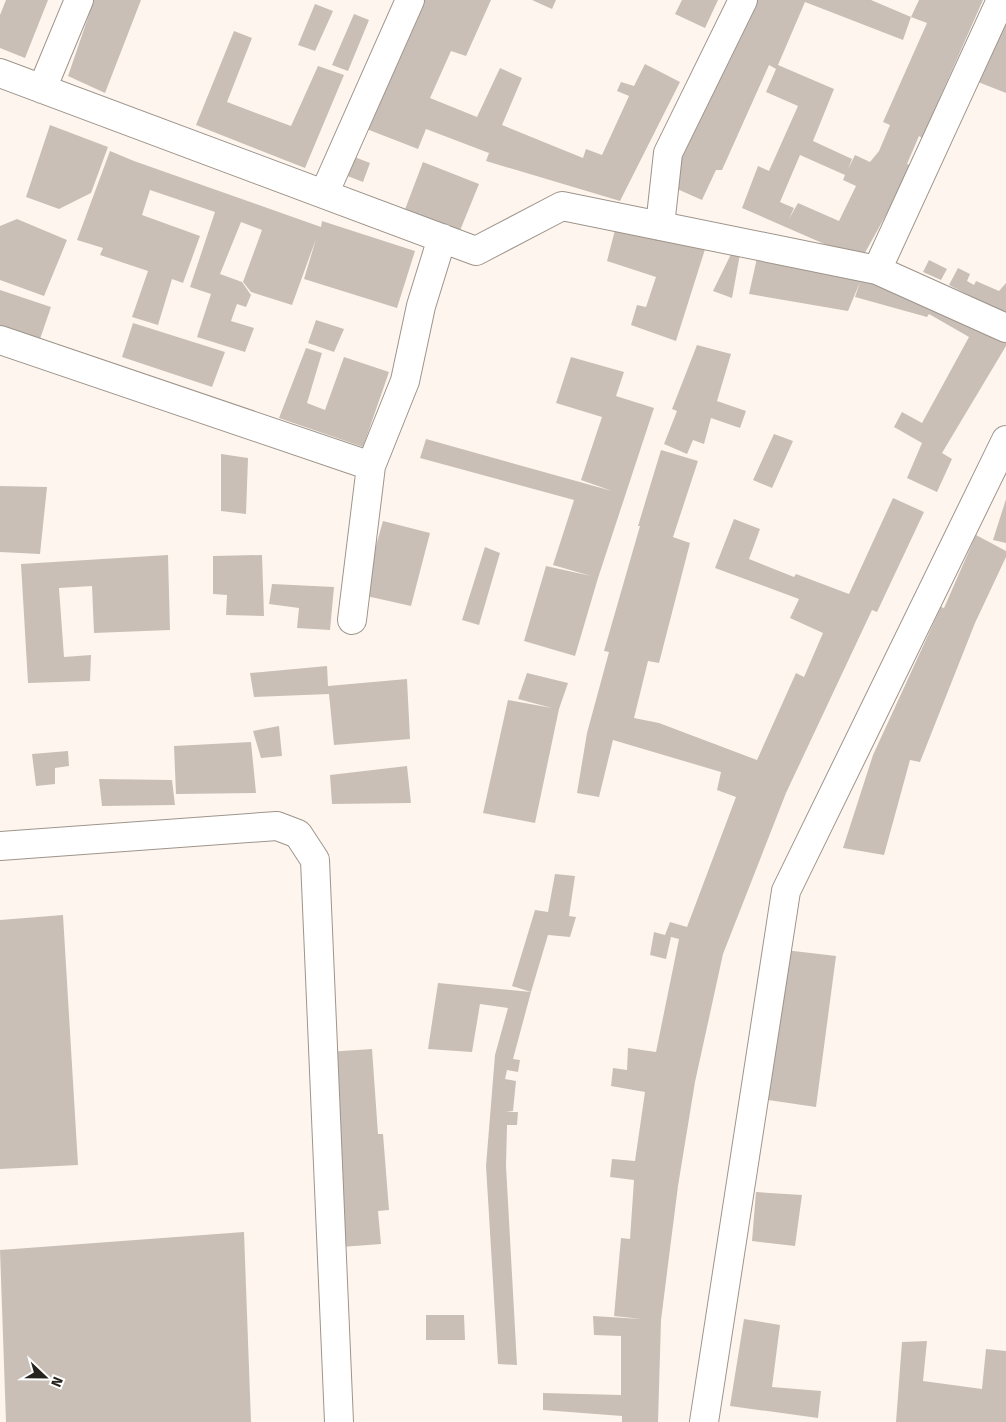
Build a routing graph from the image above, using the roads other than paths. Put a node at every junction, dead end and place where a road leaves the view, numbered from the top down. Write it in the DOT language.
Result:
graph roads {
  1 [pos="79,0"];
  2 [pos="410,0"];
  3 [pos="743,0"];
  4 [pos="1001,0"];
  5 [pos="0,73"];
  6 [pos="42,89"];
  7 [pos="324,194"];
  8 [pos="660,226"];
  9 [pos="442,238"];
  10 [pos="877,270"];
  11 [pos="1006,328"];
  12 [pos="0,340"];
  13 [pos="1006,440"];
  14 [pos="371,466"];
  15 [pos="352,620"];
  16 [pos="0,846"];
  17 [pos="339,1422"];
  18 [pos="704,1422"];
  1 -- 6 [label="street"];
  2 -- 7 [label="street"];
  3 -- 8 [label="street"];
  4 -- 10 [label="street"];
  5 -- 6 [label="street"];
  6 -- 7 [label="street"];
  7 -- 9 [label="street"];
  8 -- 9 [label="street"];
  8 -- 10 [label="street"];
  9 -- 14 [label="street"];
  10 -- 11 [label="street"];
  12 -- 14 [label="street"];
  13 -- 18 [label="street"];
  14 -- 15 [label="street"];
  16 -- 17 [label="street"];
}
